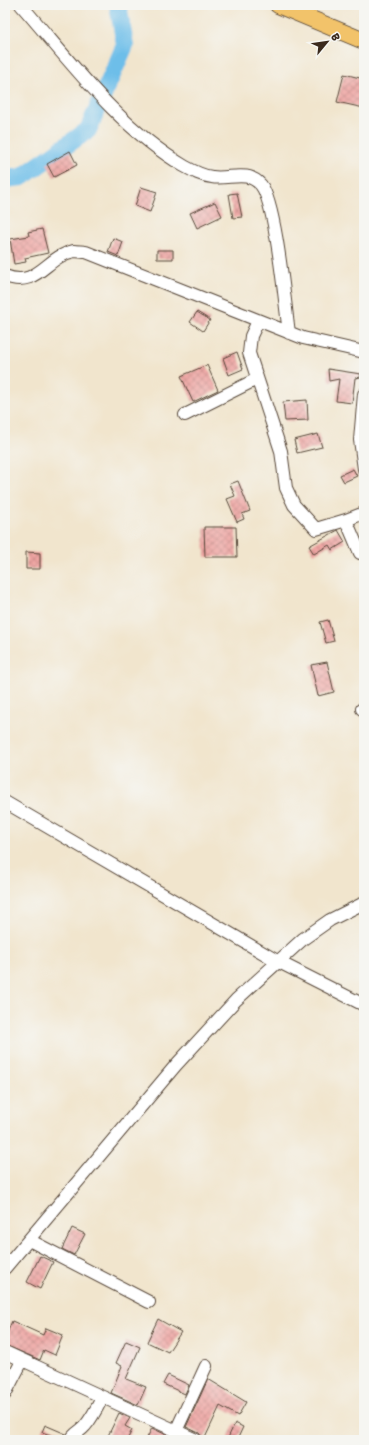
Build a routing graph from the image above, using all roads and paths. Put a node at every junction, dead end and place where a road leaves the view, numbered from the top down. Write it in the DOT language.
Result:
graph roads {
  1 [pos="20,5"];
  2 [pos="278,5"];
  3 [pos="364,41"];
  4 [pos="5,276"];
  5 [pos="258,321"];
  6 [pos="289,333"];
  7 [pos="364,352"];
  8 [pos="257,379"];
  9 [pos="364,394"];
  10 [pos="185,414"];
  11 [pos="364,469"];
  12 [pos="364,513"];
  13 [pos="346,520"];
  14 [pos="360,553"];
  15 [pos="5,802"];
  16 [pos="364,903"];
  17 [pos="277,961"];
  18 [pos="364,1005"];
  19 [pos="29,1240"];
  20 [pos="5,1268"];
  21 [pos="149,1302"];
  22 [pos="5,1352"];
  23 [pos="22,1361"];
  24 [pos="206,1366"];
  25 [pos="5,1394"];
  26 [pos="102,1398"];
  27 [pos="176,1431"];
  28 [pos="71,1440"];
  29 [pos="196,1440"];
  1 -- 6 [label="street"];
  2 -- 3 [label="main road"];
  4 -- 5 [label="street"];
  5 -- 6 [label="street"];
  5 -- 8 [label="street"];
  6 -- 7 [label="street"];
  8 -- 10 [label="street"];
  8 -- 13 [label="street"];
  9 -- 11 [label="street"];
  12 -- 13 [label="street"];
  13 -- 14 [label="street"];
  15 -- 17 [label="street"];
  16 -- 17 [label="street"];
  17 -- 18 [label="street"];
  17 -- 19 [label="street"];
  19 -- 20 [label="street"];
  19 -- 21 [label="street"];
  22 -- 23 [label="street"];
  23 -- 25 [label="street"];
  23 -- 26 [label="street"];
  24 -- 27 [label="street"];
  26 -- 27 [label="street"];
  26 -- 28 [label="street"];
  27 -- 29 [label="street"];
}
